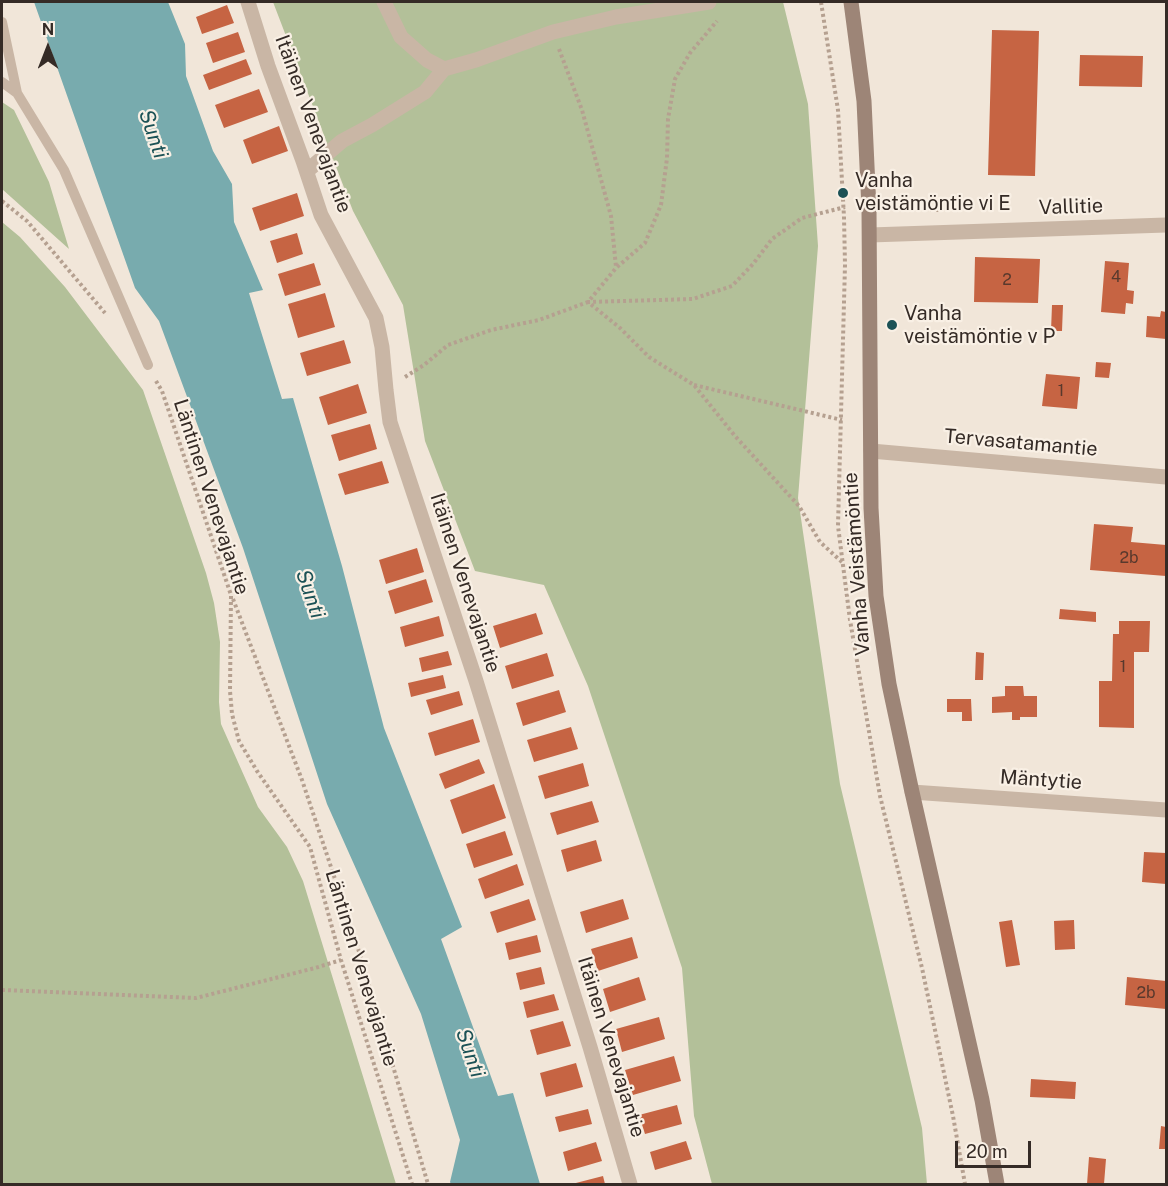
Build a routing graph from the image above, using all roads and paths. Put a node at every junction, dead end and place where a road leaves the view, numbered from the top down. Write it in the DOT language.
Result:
graph roads {
  1 [pos="248,2"];
  2 [pos="384,2"];
  3 [pos="709,2"];
  4 [pos="851,2"];
  5 [pos="719,19"];
  6 [pos="2,21"];
  7 [pos="553,32"];
  8 [pos="444,69"];
  9 [pos="2,82"];
  10 [pos="17,93"];
  11 [pos="307,171"];
  12 [pos="2,201"];
  13 [pos="844,207"];
  14 [pos="1167,225"];
  15 [pos="870,235"];
  16 [pos="616,268"];
  17 [pos="588,302"];
  18 [pos="108,317"];
  19 [pos="148,365"];
  20 [pos="693,385"];
  21 [pos="386,390"];
  22 [pos="842,420"];
  23 [pos="871,451"];
  24 [pos="1167,477"];
  25 [pos="843,563"];
  26 [pos="231,595"];
  27 [pos="912,792"];
  28 [pos="1167,810"];
  29 [pos="341,960"];
  30 [pos="2,990"];
  31 [pos="412,1185"];
  32 [pos="428,1185"];
  33 [pos="630,1185"];
  34 [pos="997,1185"];
  1 -- 11 [label="street, Itäinen Venevajantie"];
  2 -- 8 [label="street"];
  3 -- 7 [label="street"];
  4 -- 15 [label="street, Vanha Veistämöntie"];
  5 -- 16 [label="path"];
  6 -- 10 [label="lane"];
  7 -- 8 [label="street"];
  7 -- 16 [label="path"];
  8 -- 11 [label="street"];
  9 -- 10 [label="lane"];
  10 -- 19 [label="lane"];
  11 -- 21 [label="street, Itäinen Venevajantie"];
  12 -- 18 [label="path"];
  13 -- 17 [label="path"];
  14 -- 15 [label="street, Vallitie"];
  15 -- 23 [label="street, Vanha Veistämöntie"];
  16 -- 17 [label="path"];
  17 -- 20 [label="path"];
  17 -- 21 [label="path"];
  19 -- 26 [label="path, Läntinen Venevajantie"];
  20 -- 22 [label="path"];
  20 -- 25 [label="path"];
  21 -- 33 [label="street, Itäinen Venevajantie"];
  23 -- 24 [label="street, Tervasatamantie"];
  23 -- 27 [label="street, Vanha Veistämöntie"];
  26 -- 29 [label="path, Läntinen Venevajantie"];
  26 -- 32 [label="path"];
  27 -- 28 [label="street, Mäntytie"];
  27 -- 34 [label="street, Vanha Veistämöntie"];
  29 -- 30 [label="path"];
  29 -- 31 [label="path, Läntinen Venevajantie"];
}
